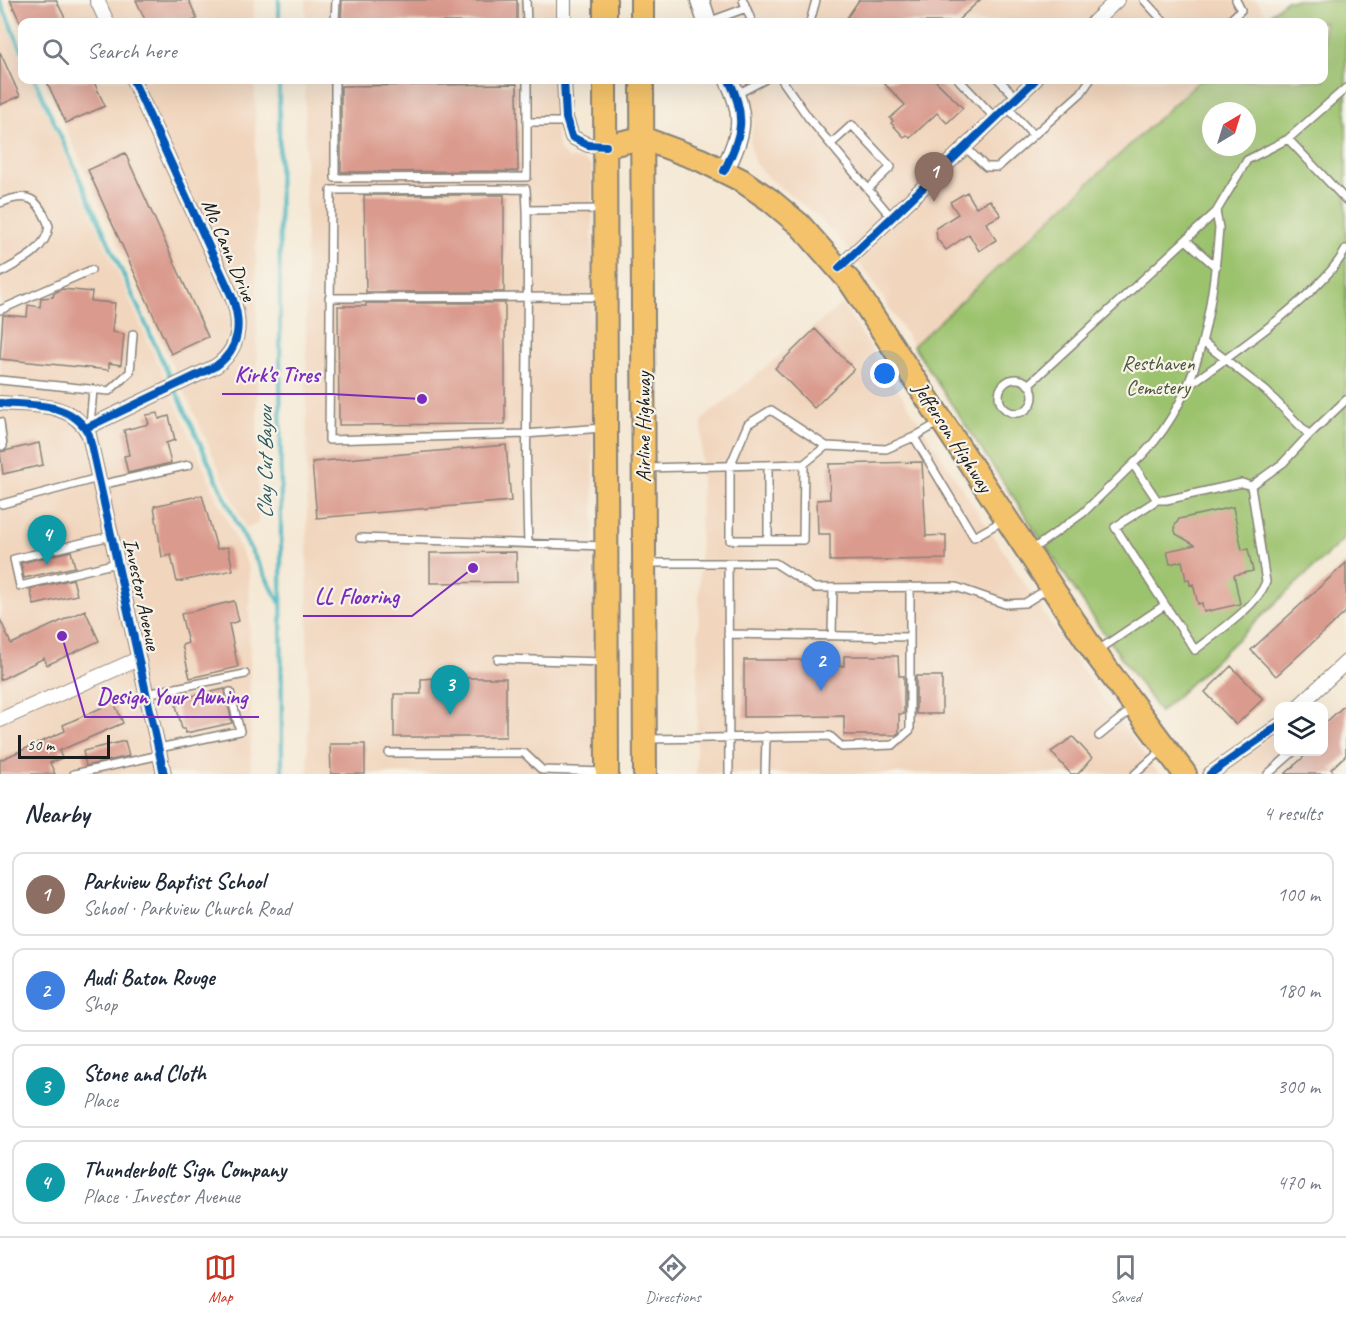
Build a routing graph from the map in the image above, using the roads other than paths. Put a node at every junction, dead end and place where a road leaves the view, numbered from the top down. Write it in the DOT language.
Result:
graph roads {
  1 [pos="96,0"];
  2 [pos="336,0"];
  3 [pos="526,0"];
  4 [pos="564,0"];
  5 [pos="605,0"];
  6 [pos="642,0"];
  7 [pos="700,0"];
  8 [pos="743,0"];
  9 [pos="816,0"];
  10 [pos="1117,0"];
  11 [pos="1144,0"];
  12 [pos="1236,0"];
  13 [pos="746,8"];
  14 [pos="105,18"];
  15 [pos="335,18"];
  16 [pos="526,18"];
  17 [pos="564,18"];
  18 [pos="605,18"];
  19 [pos="642,18"];
  20 [pos="706,18"];
  21 [pos="718,18"];
  22 [pos="750,18"];
  23 [pos="811,18"];
  24 [pos="1098,18"];
  25 [pos="1160,18"];
  26 [pos="1232,18"];
  27 [pos="135,84"];
  28 [pos="335,84"];
  29 [pos="527,84"];
  30 [pos="564,84"];
  31 [pos="605,84"];
  32 [pos="642,84"];
  33 [pos="785,84"];
  34 [pos="963,84"];
  35 [pos="1001,84"];
  36 [pos="1031,84"];
  37 [pos="1087,84"];
  38 [pos="732,87"];
  39 [pos="1346,88"];
  40 [pos="1011,102"];
  41 [pos="995,118"];
  42 [pos="527,122"];
  43 [pos="567,122"];
  44 [pos="1033,135"];
  45 [pos="642,138"];
  46 [pos="1288,139"];
  47 [pos="831,144"];
  48 [pos="606,146"];
  49 [pos="965,147"];
  50 [pos="724,171"];
  51 [pos="868,189"];
  52 [pos="1346,200"];
  53 [pos="0,203"];
  54 [pos="606,209"];
  55 [pos="527,210"];
  56 [pos="1216,212"];
  57 [pos="892,218"];
  58 [pos="1186,240"];
  59 [pos="1346,249"];
  60 [pos="1343,262"];
  61 [pos="1216,267"];
  62 [pos="839,268"];
  63 [pos="91,270"];
  64 [pos="0,273"];
  65 [pos="606,297"];
  66 [pos="329,298"];
  67 [pos="528,298"];
  68 [pos="0,310"];
  69 [pos="133,334"];
  70 [pos="1203,342"];
  71 [pos="1225,359"];
  72 [pos="0,380"];
  73 [pos="1028,385"];
  74 [pos="1187,387"];
  75 [pos="93,389"];
  76 [pos="1346,400"];
  77 [pos="0,403"];
  78 [pos="942,421"];
  79 [pos="0,422"];
  80 [pos="86,426"];
  81 [pos="606,428"];
  82 [pos="643,431"];
  83 [pos="525,434"];
  84 [pos="1309,435"];
  85 [pos="914,437"];
  86 [pos="3,446"];
  87 [pos="826,446"];
  88 [pos="804,464"];
  89 [pos="1133,464"];
  90 [pos="189,465"];
  91 [pos="768,465"];
  92 [pos="730,466"];
  93 [pos="644,468"];
  94 [pos="99,482"];
  95 [pos="1251,486"];
  96 [pos="1157,500"];
  97 [pos="2,504"];
  98 [pos="1006,519"];
  99 [pos="111,536"];
  100 [pos="360,538"];
  101 [pos="768,540"];
  102 [pos="528,543"];
  103 [pos="606,546"];
  104 [pos="1028,552"];
  105 [pos="117,563"];
  106 [pos="644,563"];
  107 [pos="728,563"];
  108 [pos="910,587"];
  109 [pos="1051,587"];
  110 [pos="833,588"];
  111 [pos="1165,605"];
  112 [pos="728,634"];
  113 [pos="832,635"];
  114 [pos="910,637"];
  115 [pos="1095,653"];
  116 [pos="138,658"];
  117 [pos="498,659"];
  118 [pos="607,662"];
  119 [pos="1346,662"];
  120 [pos="245,674"];
  121 [pos="230,692"];
  122 [pos="146,694"];
  123 [pos="1303,702"];
  124 [pos="1134,707"];
  125 [pos="0,720"];
  126 [pos="1274,729"];
  127 [pos="607,736"];
  128 [pos="766,736"];
  129 [pos="1099,736"];
  130 [pos="645,739"];
  131 [pos="729,739"];
  132 [pos="1164,748"];
  133 [pos="159,752"];
  134 [pos="389,753"];
  135 [pos="1288,756"];
  136 [pos="607,773"];
  137 [pos="74,774"];
  138 [pos="164,774"];
  139 [pos="645,774"];
  140 [pos="729,774"];
  141 [pos="765,774"];
  142 [pos="1135,774"];
  143 [pos="1185,774"];
  144 [pos="1210,774"];
  145 [pos="1268,774"];
  1 -- 14 [label="street"];
  2 -- 15 [label="lane"];
  3 -- 16 [label="lane"];
  4 -- 17 [label="street"];
  5 -- 18 [label="main road"];
  6 -- 19 [label="main road"];
  7 -- 20 [label="street"];
  8 -- 13 [label="lane"];
  9 -- 23 [label="lane"];
  10 -- 24 [label="street"];
  11 -- 25 [label="lane"];
  12 -- 26 [label="lane"];
  13 -- 21 [label="lane"];
  13 -- 22 [label="lane"];
  27 -- 80 [label="street, Mc Cann Drive"];
  28 -- 42 [label="lane"];
  29 -- 42 [label="lane"];
  30 -- 43 [label="street"];
  31 -- 48 [label="main road, Airline Highway"];
  32 -- 45 [label="main road, Airline Highway"];
  33 -- 47 [label="lane"];
  34 -- 41 [label="lane"];
  35 -- 40 [label="lane"];
  36 -- 40 [label="street"];
  37 -- 44 [label="lane"];
  38 -- 50 [label="street"];
  39 -- 46 [label="lane"];
  40 -- 41 [label="street"];
  40 -- 44 [label="lane"];
  41 -- 49 [label="street"];
  42 -- 43 [label="lane"];
  43 -- 48 [label="street"];
  44 -- 49 [label="lane"];
  45 -- 48 [label="main road"];
  45 -- 50 [label="main road, Jefferson Highway"];
  45 -- 82 [label="main road, Airline Highway"];
  46 -- 52 [label="lane"];
  46 -- 56 [label="lane"];
  47 -- 51 [label="lane"];
  47 -- 51 [label="lane"];
  48 -- 54 [label="main road, Airline Highway"];
  49 -- 57 [label="street"];
  50 -- 62 [label="main road, Jefferson Highway"];
  51 -- 57 [label="lane"];
  53 -- 64 [label="lane"];
  54 -- 55 [label="lane"];
  54 -- 65 [label="main road, Airline Highway"];
  55 -- 66 [label="lane"];
  55 -- 67 [label="lane"];
  56 -- 58 [label="lane"];
  56 -- 61 [label="lane"];
  57 -- 62 [label="street"];
  58 -- 61 [label="lane"];
  58 -- 73 [label="lane"];
  59 -- 60 [label="lane"];
  60 -- 71 [label="lane"];
  61 -- 70 [label="lane"];
  62 -- 78 [label="main road, Jefferson Highway"];
  63 -- 68 [label="lane"];
  65 -- 67 [label="lane"];
  65 -- 81 [label="main road, Airline Highway"];
  66 -- 67 [label="lane"];
  66 -- 83 [label="lane"];
  67 -- 83 [label="lane"];
  69 -- 75 [label="lane"];
  70 -- 71 [label="lane"];
  70 -- 74 [label="lane"];
  71 -- 74 [label="lane"];
  71 -- 84 [label="lane"];
  72 -- 75 [label="lane"];
  73 -- 73 [label="lane"];
  74 -- 89 [label="lane"];
  75 -- 80 [label="lane"];
  76 -- 84 [label="lane"];
  77 -- 80 [label="street"];
  78 -- 85 [label="lane"];
  78 -- 98 [label="main road, Jefferson Highway"];
  79 -- 86 [label="lane"];
  80 -- 94 [label="street, Investor Avenue"];
  81 -- 82 [label="main road"];
  81 -- 83 [label="lane"];
  81 -- 103 [label="main road, Airline Highway"];
  82 -- 93 [label="main road, Airline Highway"];
  83 -- 102 [label="lane"];
  84 -- 95 [label="lane"];
  85 -- 87 [label="lane"];
  85 -- 98 [label="lane"];
  87 -- 88 [label="lane"];
  87 -- 92 [label="lane"];
  88 -- 91 [label="lane"];
  88 -- 101 [label="lane"];
  89 -- 96 [label="lane"];
  89 -- 104 [label="lane"];
  90 -- 94 [label="lane"];
  91 -- 92 [label="lane"];
  91 -- 101 [label="lane"];
  92 -- 93 [label="lane"];
  92 -- 101 [label="lane"];
  93 -- 106 [label="main road, Airline Highway"];
  94 -- 97 [label="lane"];
  94 -- 99 [label="street, Investor Avenue"];
  95 -- 96 [label="lane"];
  95 -- 111 [label="lane"];
  96 -- 111 [label="lane"];
  98 -- 104 [label="main road, Jefferson Highway"];
  99 -- 105 [label="street, Investor Avenue"];
  99 -- 105 [label="lane"];
  100 -- 102 [label="lane"];
  102 -- 103 [label="lane"];
  103 -- 118 [label="main road, Airline Highway"];
  104 -- 109 [label="main road, Jefferson Highway"];
  105 -- 116 [label="street, Investor Avenue"];
  106 -- 107 [label="lane"];
  106 -- 130 [label="main road, Airline Highway"];
  107 -- 110 [label="lane"];
  107 -- 112 [label="lane"];
  108 -- 109 [label="lane"];
  108 -- 110 [label="lane"];
  108 -- 114 [label="lane"];
  109 -- 115 [label="main road, Jefferson Highway"];
  110 -- 113 [label="lane"];
  111 -- 115 [label="lane"];
  112 -- 113 [label="lane"];
  112 -- 131 [label="lane"];
  113 -- 114 [label="lane"];
  114 -- 128 [label="lane"];
  115 -- 124 [label="main road, Jefferson Highway"];
  116 -- 122 [label="street, Investor Avenue"];
  116 -- 125 [label="street"];
  117 -- 118 [label="lane"];
  118 -- 127 [label="main road, Airline Highway"];
  119 -- 123 [label="street"];
  120 -- 122 [label="lane"];
  121 -- 133 [label="lane"];
  122 -- 133 [label="street, Investor Avenue"];
  124 -- 129 [label="lane"];
  124 -- 132 [label="main road, Jefferson Highway"];
  126 -- 144 [label="street"];
  127 -- 130 [label="main road"];
  127 -- 136 [label="main road, Airline Highway"];
  128 -- 131 [label="lane"];
  128 -- 141 [label="lane"];
  130 -- 131 [label="lane"];
  130 -- 139 [label="main road, Airline Highway"];
  131 -- 140 [label="lane"];
  132 -- 142 [label="lane"];
  132 -- 143 [label="main road, Jefferson Highway"];
  133 -- 137 [label="lane"];
  133 -- 138 [label="street, Investor Avenue"];
  134 -- 136 [label="lane"];
  135 -- 145 [label="lane"];
}
